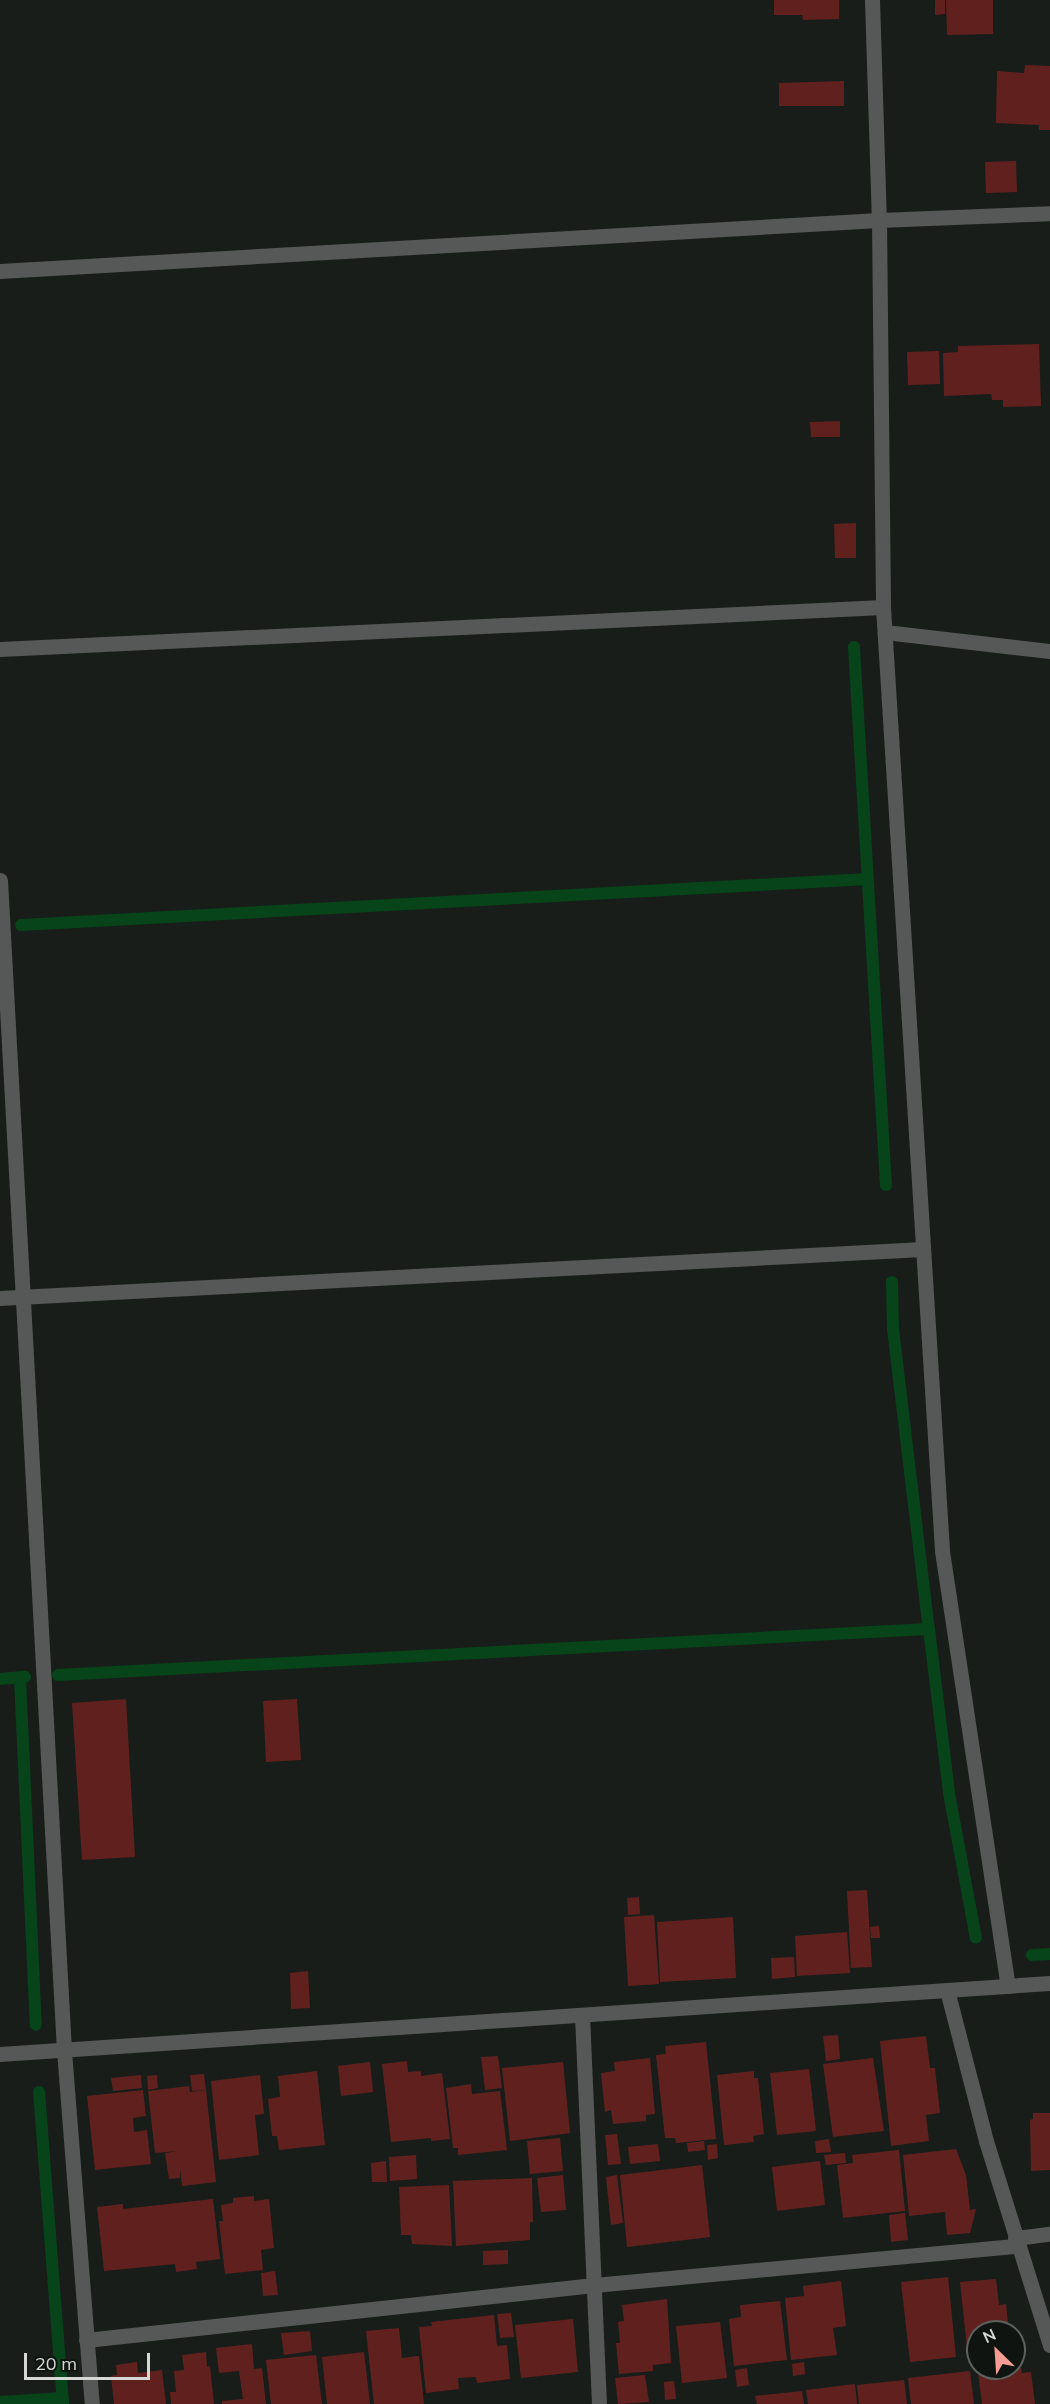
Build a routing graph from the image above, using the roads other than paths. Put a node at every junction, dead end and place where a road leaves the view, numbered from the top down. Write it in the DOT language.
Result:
graph roads {
  1 [pos="872,0"];
  2 [pos="1050,213"];
  3 [pos="879,220"];
  4 [pos="0,272"];
  5 [pos="883,607"];
  6 [pos="885,632"];
  7 [pos="0,649"];
  8 [pos="1050,651"];
  9 [pos="0,880"];
  10 [pos="922,1249"];
  11 [pos="22,1297"];
  12 [pos="0,1298"];
  13 [pos="1050,1983"];
  14 [pos="1008,1986"];
  15 [pos="947,1990"];
  16 [pos="582,2015"];
  17 [pos="64,2051"];
  18 [pos="0,2054"];
  19 [pos="1050,2234"];
  20 [pos="1016,2242"];
  21 [pos="594,2285"];
  22 [pos="86,2340"];
  23 [pos="1050,2345"];
  24 [pos="92,2404"];
  25 [pos="599,2404"];
  1 -- 3 [label="street"];
  2 -- 3 [label="street"];
  3 -- 4 [label="street"];
  3 -- 5 [label="street"];
  5 -- 6 [label="street"];
  5 -- 7 [label="street"];
  6 -- 8 [label="street"];
  6 -- 10 [label="street"];
  9 -- 11 [label="street"];
  10 -- 11 [label="street"];
  10 -- 14 [label="street"];
  11 -- 12 [label="street"];
  11 -- 17 [label="street"];
  13 -- 14 [label="street"];
  14 -- 15 [label="street"];
  15 -- 16 [label="street"];
  15 -- 20 [label="street"];
  16 -- 17 [label="street"];
  16 -- 21 [label="street"];
  17 -- 18 [label="street"];
  17 -- 22 [label="street"];
  19 -- 20 [label="street"];
  20 -- 21 [label="street"];
  20 -- 23 [label="street"];
  21 -- 22 [label="street"];
  21 -- 25 [label="street"];
  22 -- 24 [label="street"];
}
